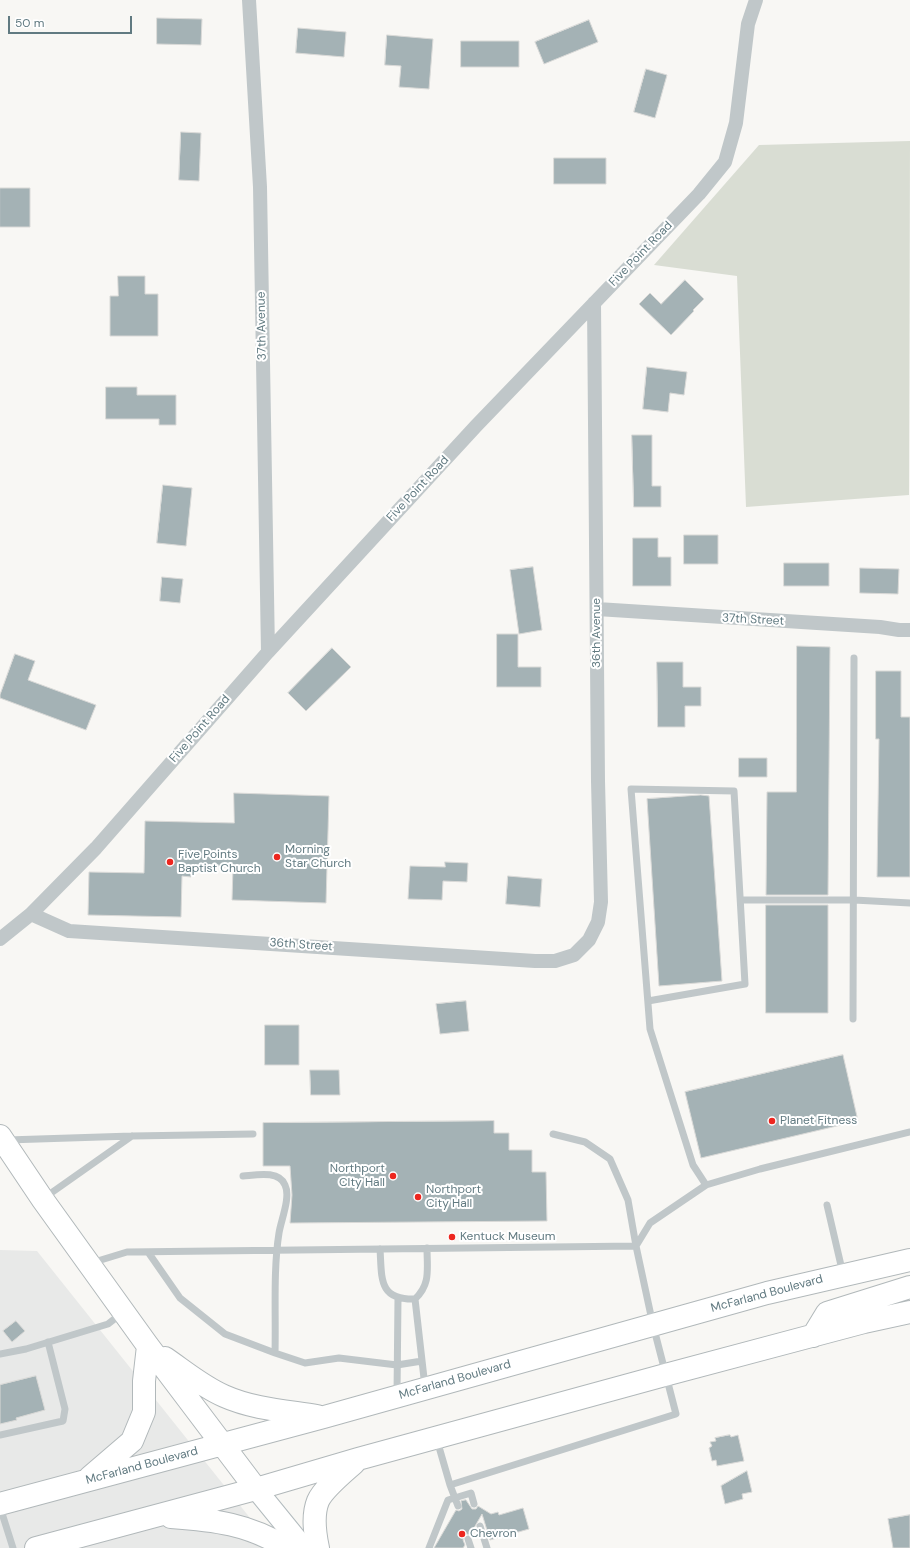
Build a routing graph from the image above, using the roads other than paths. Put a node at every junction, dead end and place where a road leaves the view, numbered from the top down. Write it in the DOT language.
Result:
graph roads {
  1 [pos="249,0"];
  2 [pos="756,0"];
  3 [pos="594,303"];
  4 [pos="597,609"];
  5 [pos="910,630"];
  6 [pos="268,652"];
  7 [pos="854,658"];
  8 [pos="741,900"];
  9 [pos="854,900"];
  10 [pos="910,903"];
  11 [pos="31,914"];
  12 [pos="0,939"];
  13 [pos="574,955"];
  14 [pos="648,1001"];
  15 [pos="853,1019"];
  16 [pos="910,1132"];
  17 [pos="253,1134"];
  18 [pos="553,1134"];
  19 [pos="132,1136"];
  20 [pos="1,1138"];
  21 [pos="243,1176"];
  22 [pos="706,1185"];
  23 [pos="43,1200"];
  24 [pos="827,1205"];
  25 [pos="636,1246"];
  26 [pos="427,1248"];
  27 [pos="380,1249"];
  28 [pos="277,1250"];
  29 [pos="148,1252"];
  30 [pos="910,1260"];
  31 [pos="88,1263"];
  32 [pos="843,1274"];
  33 [pos="910,1287"];
  34 [pos="398,1298"];
  35 [pos="415,1299"];
  36 [pos="123,1312"];
  37 [pos="910,1312"];
  38 [pos="653,1325"];
  39 [pos="813,1336"];
  40 [pos="48,1342"];
  41 [pos="148,1346"];
  42 [pos="275,1353"];
  43 [pos="0,1354"];
  44 [pos="422,1361"];
  45 [pos="397,1365"];
  46 [pos="666,1375"];
  47 [pos="425,1389"];
  48 [pos="397,1396"];
  49 [pos="324,1417"];
  50 [pos="0,1435"];
  51 [pos="437,1438"];
  52 [pos="224,1444"];
  53 [pos="358,1459"];
  54 [pos="85,1481"];
  55 [pos="450,1484"];
  56 [pos="256,1489"];
  57 [pos="455,1498"];
  58 [pos="474,1504"];
  59 [pos="0,1505"];
  60 [pos="458,1506"];
  61 [pos="156,1515"];
  62 [pos="438,1525"];
  63 [pos="480,1526"];
  64 [pos="442,1534"];
  65 [pos="468,1539"];
  66 [pos="13,1548"];
  67 [pos="36,1548"];
  68 [pos="287,1548"];
  69 [pos="304,1548"];
  70 [pos="318,1548"];
  71 [pos="429,1548"];
  72 [pos="471,1548"];
  73 [pos="487,1548"];
  1 -- 6 [label="street, 37th Avenue"];
  2 -- 3 [label="street, Five Point Road"];
  3 -- 4 [label="street, 36th Avenue"];
  3 -- 6 [label="street, Five Point Road"];
  4 -- 5 [label="street, 37th Street"];
  4 -- 13 [label="street, 36th Avenue"];
  6 -- 11 [label="street, Five Point Road"];
  7 -- 9 [label="lane"];
  8 -- 9 [label="lane"];
  8 -- 14 [label="lane"];
  8 -- 14 [label="lane"];
  9 -- 10 [label="lane"];
  9 -- 15 [label="lane"];
  11 -- 12 [label="street, Five Point Road"];
  11 -- 13 [label="street, 36th Street"];
  14 -- 22 [label="lane"];
  16 -- 22 [label="lane"];
  17 -- 19 [label="lane"];
  18 -- 25 [label="lane"];
  19 -- 20 [label="lane"];
  19 -- 23 [label="lane"];
  20 -- 23 [label="highway"];
  21 -- 28 [label="lane"];
  22 -- 25 [label="lane"];
  23 -- 31 [label="highway"];
  24 -- 32 [label="lane"];
  25 -- 26 [label="lane"];
  25 -- 38 [label="lane"];
  26 -- 27 [label="lane"];
  26 -- 35 [label="lane"];
  27 -- 28 [label="lane"];
  27 -- 34 [label="lane"];
  28 -- 29 [label="lane"];
  28 -- 42 [label="lane"];
  29 -- 31 [label="lane"];
  29 -- 42 [label="lane"];
  30 -- 32 [label="highway, McFarland Boulevard"];
  31 -- 36 [label="highway"];
  32 -- 38 [label="highway, McFarland Boulevard"];
  33 -- 39 [label="highway"];
  34 -- 35 [label="lane"];
  34 -- 45 [label="lane"];
  35 -- 44 [label="lane"];
  36 -- 40 [label="lane"];
  36 -- 41 [label="highway"];
  37 -- 39 [label="highway"];
  38 -- 46 [label="lane"];
  38 -- 47 [label="highway, McFarland Boulevard"];
  39 -- 46 [label="highway"];
  40 -- 43 [label="lane"];
  40 -- 50 [label="lane"];
  41 -- 49 [label="highway"];
  41 -- 52 [label="highway"];
  41 -- 54 [label="highway"];
  42 -- 45 [label="lane"];
  44 -- 45 [label="lane"];
  44 -- 47 [label="lane"];
  45 -- 48 [label="lane"];
  46 -- 51 [label="highway"];
  46 -- 55 [label="lane"];
  47 -- 48 [label="highway, McFarland Boulevard"];
  48 -- 49 [label="highway, McFarland Boulevard"];
  49 -- 52 [label="highway, McFarland Boulevard"];
  51 -- 53 [label="highway"];
  51 -- 55 [label="lane"];
  52 -- 54 [label="highway, McFarland Boulevard"];
  52 -- 56 [label="highway"];
  53 -- 56 [label="highway"];
  53 -- 70 [label="highway"];
  54 -- 59 [label="highway, McFarland Boulevard"];
  55 -- 57 [label="lane"];
  56 -- 61 [label="highway"];
  56 -- 69 [label="main road"];
  57 -- 58 [label="lane"];
  57 -- 60 [label="lane"];
  57 -- 62 [label="lane"];
  59 -- 66 [label="lane"];
  61 -- 67 [label="highway"];
  61 -- 68 [label="highway"];
  62 -- 64 [label="lane"];
  62 -- 71 [label="lane"];
  63 -- 73 [label="lane"];
  65 -- 72 [label="lane"];
}
